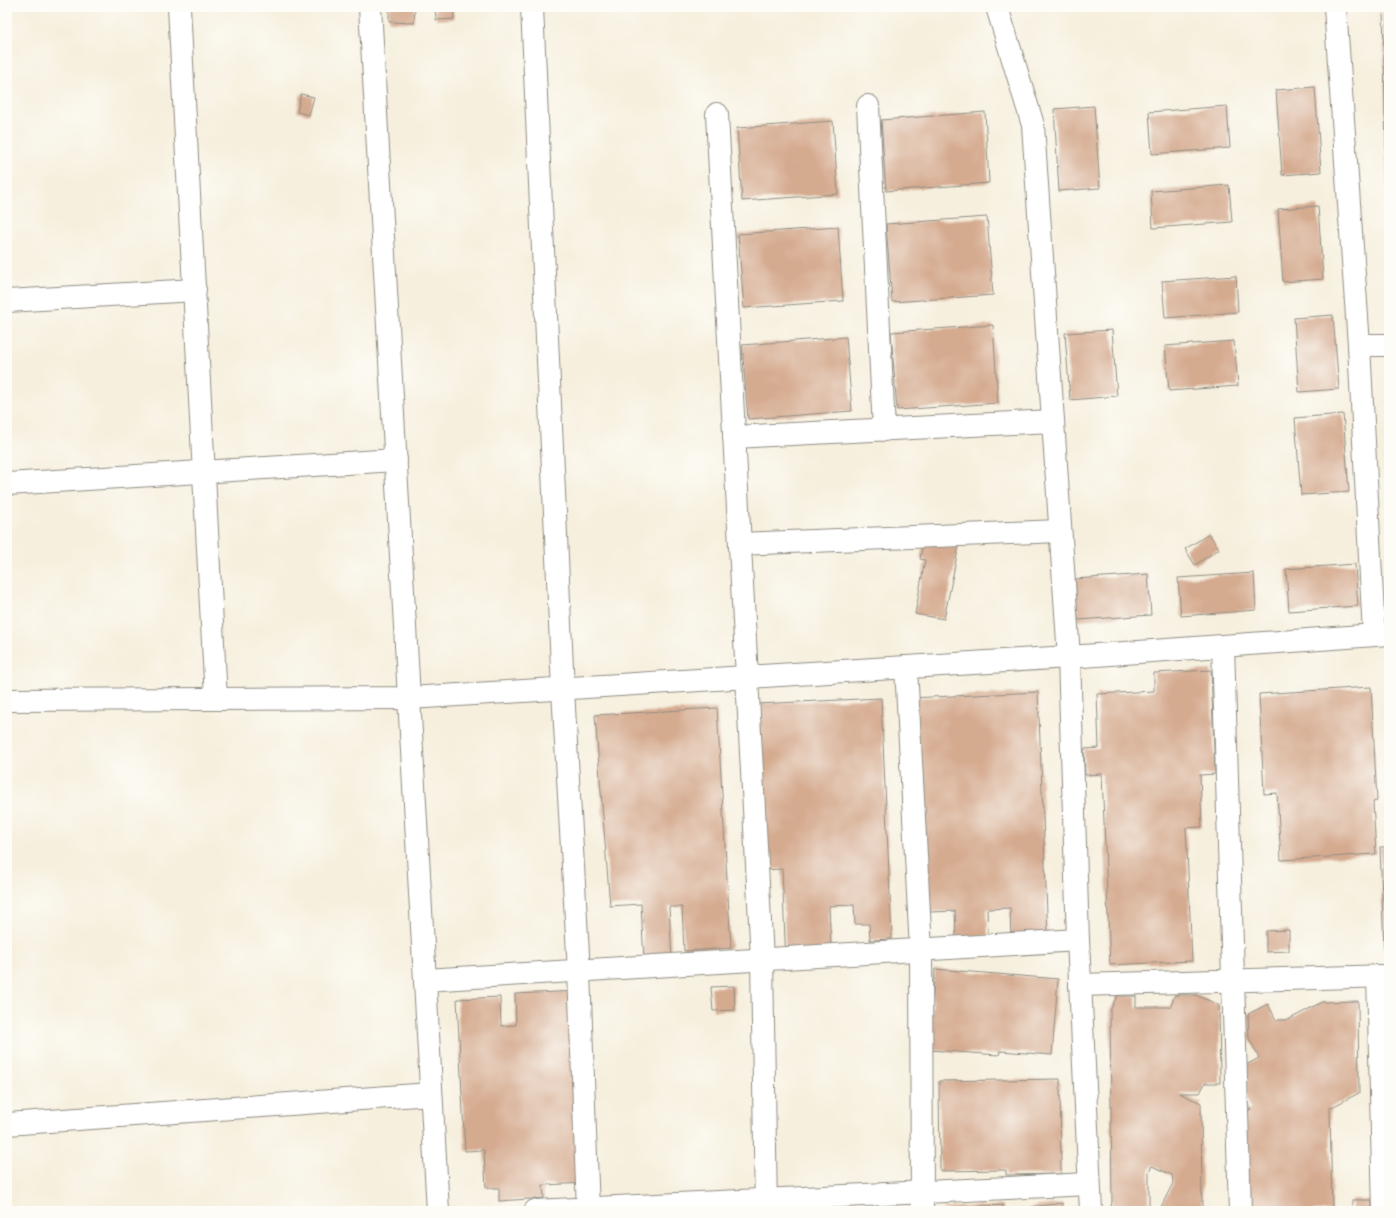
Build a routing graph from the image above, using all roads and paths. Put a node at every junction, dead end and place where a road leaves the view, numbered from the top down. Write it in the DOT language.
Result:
graph roads {
  1 [pos="179,7"];
  2 [pos="370,7"];
  3 [pos="532,7"];
  4 [pos="997,7"];
  5 [pos="1335,7"];
  6 [pos="868,106"];
  7 [pos="717,114"];
  8 [pos="195,290"];
  9 [pos="7,301"];
  10 [pos="1359,345"];
  11 [pos="1389,345"];
  12 [pos="1053,422"];
  13 [pos="884,430"];
  14 [pos="734,437"];
  15 [pos="396,460"];
  16 [pos="205,471"];
  17 [pos="7,484"];
  18 [pos="1060,531"];
  19 [pos="740,544"];
  20 [pos="1381,634"];
  21 [pos="1224,646"];
  22 [pos="1068,657"];
  23 [pos="906,668"];
  24 [pos="747,677"];
  25 [pos="563,690"];
  26 [pos="409,698"];
  27 [pos="216,699"];
  28 [pos="7,700"];
  29 [pos="1078,940"];
  30 [pos="921,950"];
  31 [pos="762,959"];
  32 [pos="579,972"];
  33 [pos="1384,976"];
  34 [pos="425,980"];
  35 [pos="1233,980"];
  36 [pos="1080,985"];
  37 [pos="431,1094"];
  38 [pos="7,1124"];
  39 [pos="1089,1184"];
  40 [pos="921,1201"];
  41 [pos="766,1205"];
  42 [pos="588,1210"];
  43 [pos="438,1211"];
  44 [pos="535,1211"];
  45 [pos="1091,1211"];
  46 [pos="1240,1211"];
  47 [pos="1384,1211"];
  1 -- 8 [label="street"];
  2 -- 15 [label="street"];
  3 -- 25 [label="street"];
  4 -- 12 [label="street"];
  5 -- 10 [label="street"];
  6 -- 13 [label="street"];
  7 -- 14 [label="street"];
  8 -- 9 [label="street"];
  8 -- 16 [label="street"];
  10 -- 11 [label="street"];
  10 -- 20 [label="street"];
  12 -- 13 [label="street"];
  12 -- 18 [label="street"];
  13 -- 14 [label="street"];
  14 -- 19 [label="street"];
  15 -- 16 [label="street"];
  15 -- 26 [label="street"];
  16 -- 17 [label="street"];
  16 -- 27 [label="street"];
  18 -- 19 [label="street"];
  18 -- 22 [label="street"];
  19 -- 24 [label="street"];
  20 -- 21 [label="street"];
  21 -- 22 [label="street"];
  21 -- 35 [label="street"];
  22 -- 23 [label="street"];
  22 -- 29 [label="street"];
  23 -- 24 [label="street"];
  23 -- 30 [label="street"];
  24 -- 25 [label="street"];
  24 -- 31 [label="street"];
  25 -- 26 [label="street"];
  25 -- 32 [label="street"];
  26 -- 27 [label="street"];
  26 -- 34 [label="street"];
  27 -- 28 [label="street"];
  29 -- 30 [label="street"];
  29 -- 36 [label="street"];
  30 -- 31 [label="street"];
  30 -- 40 [label="street"];
  31 -- 32 [label="street"];
  31 -- 41 [label="street"];
  32 -- 34 [label="street"];
  32 -- 42 [label="street"];
  33 -- 35 [label="street"];
  33 -- 47 [label="street"];
  34 -- 37 [label="street"];
  35 -- 36 [label="street"];
  35 -- 46 [label="street"];
  36 -- 39 [label="street"];
  37 -- 38 [label="street"];
  37 -- 43 [label="street"];
  39 -- 40 [label="street"];
  39 -- 45 [label="street"];
  40 -- 41 [label="street"];
  41 -- 42 [label="street"];
  42 -- 44 [label="street"];
}
